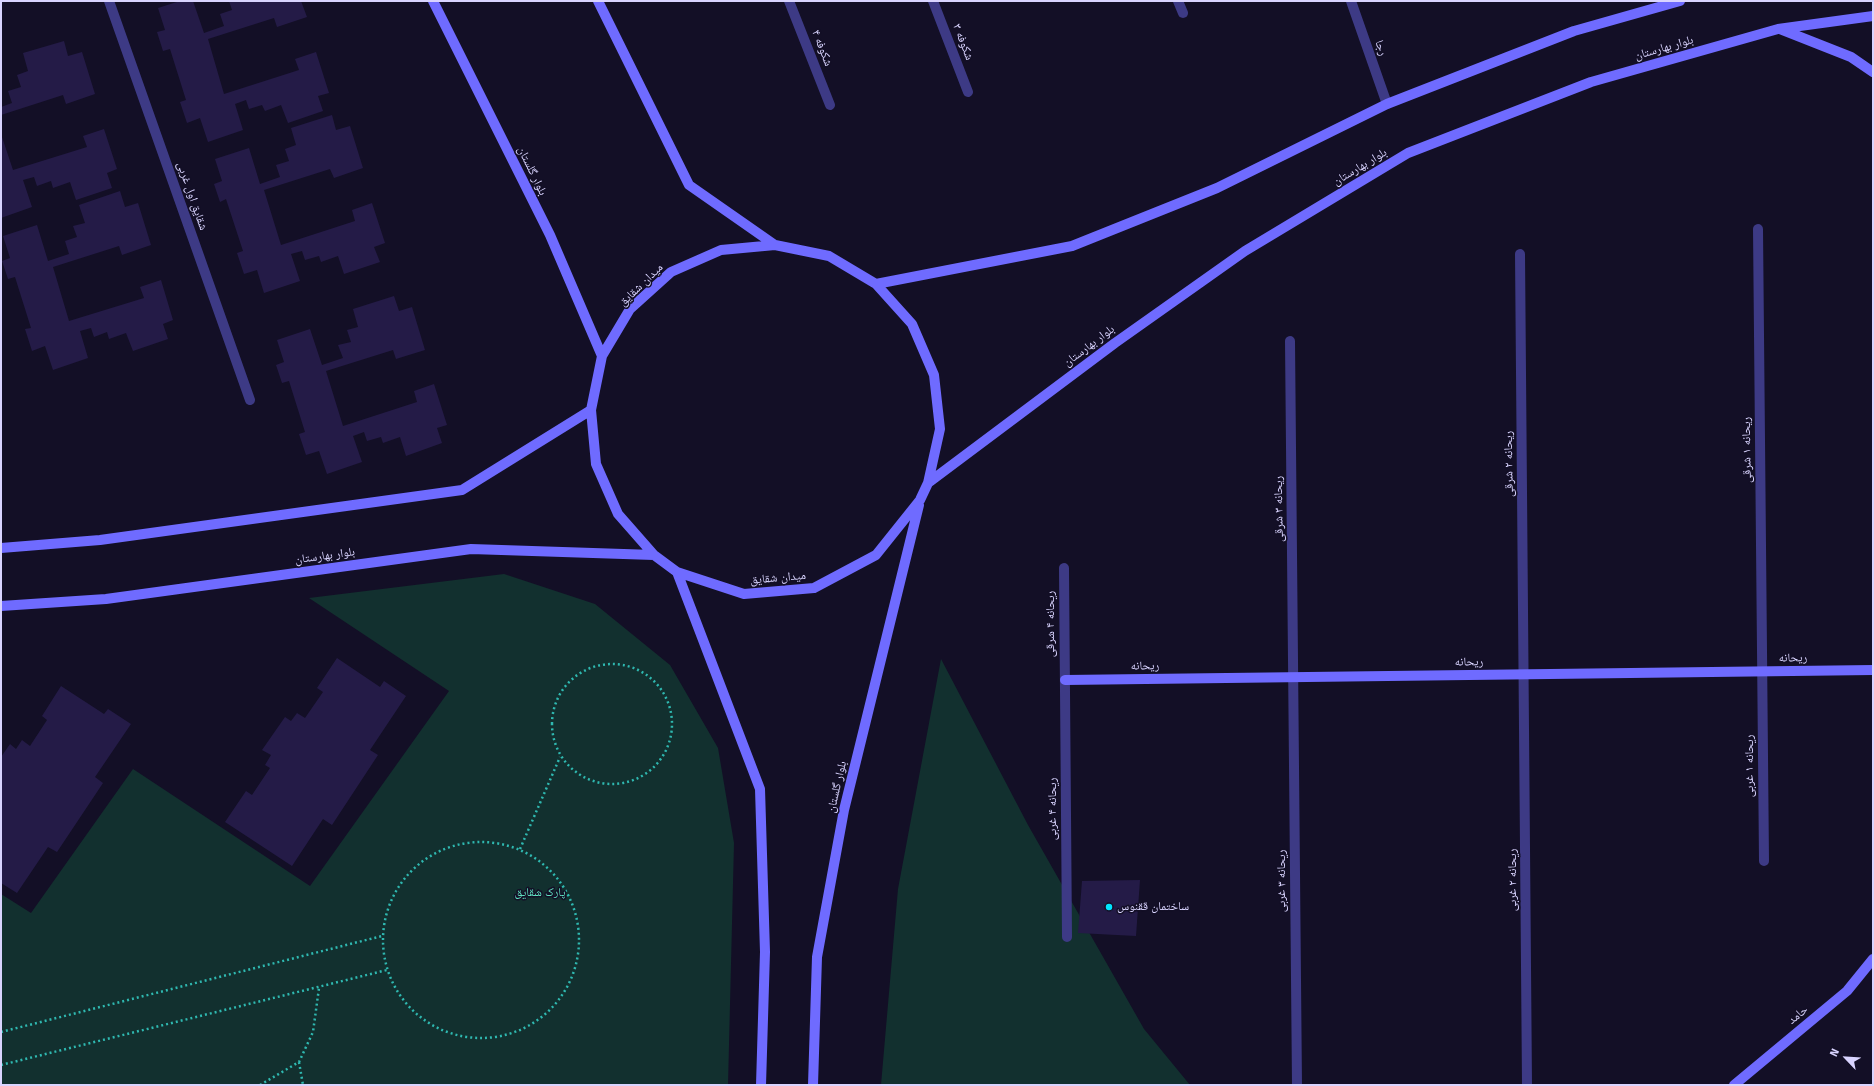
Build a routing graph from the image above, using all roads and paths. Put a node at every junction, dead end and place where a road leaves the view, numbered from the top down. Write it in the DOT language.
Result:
graph roads {
  1 [pos="109,1"];
  2 [pos="433,1"];
  3 [pos="598,1"];
  4 [pos="789,1"];
  5 [pos="933,1"];
  6 [pos="1178,1"];
  7 [pos="1350,1"];
  8 [pos="1680,1"];
  9 [pos="1183,13"];
  10 [pos="1873,16"];
  11 [pos="1778,29"];
  12 [pos="1873,72"];
  13 [pos="968,92"];
  14 [pos="1386,104"];
  15 [pos="830,105"];
  16 [pos="1758,229"];
  17 [pos="775,245"];
  18 [pos="1520,254"];
  19 [pos="876,284"];
  20 [pos="1290,341"];
  21 [pos="602,356"];
  22 [pos="250,400"];
  23 [pos="591,410"];
  24 [pos="928,483"];
  25 [pos="920,500"];
  26 [pos="1,548"];
  27 [pos="654,556"];
  28 [pos="1064,568"];
  29 [pos="677,572"];
  30 [pos="1,606"];
  31 [pos="1873,670"];
  32 [pos="1762,671"];
  33 [pos="1524,674"];
  34 [pos="1293,677"];
  35 [pos="1065,680"];
  36 [pos="560,757"];
  37 [pos="520,849"];
  38 [pos="1764,862"];
  39 [pos="382,936"];
  40 [pos="1067,937"];
  41 [pos="1873,959"];
  42 [pos="387,970"];
  43 [pos="319,988"];
  44 [pos="1,1032"];
  45 [pos="299,1062"];
  46 [pos="1,1066"];
  47 [pos="260,1085"];
  48 [pos="304,1085"];
  49 [pos="761,1085"];
  50 [pos="813,1085"];
  51 [pos="1297,1085"];
  52 [pos="1527,1085"];
  53 [pos="1734,1085"];
  1 -- 22 [label="street, شقایق اول غربی"];
  2 -- 21 [label="main road, بلوار گلستان"];
  3 -- 17 [label="main road"];
  4 -- 15 [label="street, شکوفه ۴"];
  5 -- 13 [label="street, شکوفه ۳"];
  6 -- 9 [label="street"];
  7 -- 14 [label="street, رجا"];
  8 -- 14 [label="main road"];
  10 -- 11 [label="main road, بلوار بهارستان"];
  11 -- 12 [label="main road"];
  11 -- 24 [label="main road, بلوار بهارستان"];
  14 -- 19 [label="main road"];
  16 -- 32 [label="street, ریحانه ۱ شرقی"];
  17 -- 19 [label="main road, میدان شقایق"];
  17 -- 21 [label="main road, میدان شقایق"];
  18 -- 33 [label="street, ریحانه ۲ شرقی"];
  19 -- 24 [label="main road, میدان شقایق"];
  20 -- 34 [label="street, ریحانه ۳ شرقی"];
  21 -- 23 [label="main road, میدان شقایق"];
  23 -- 26 [label="main road"];
  23 -- 27 [label="main road, میدان شقایق"];
  24 -- 25 [label="main road, میدان شقایق"];
  25 -- 29 [label="main road, میدان شقایق"];
  25 -- 50 [label="main road, بلوار گلستان"];
  27 -- 29 [label="main road, میدان شقایق"];
  27 -- 30 [label="main road, بلوار بهارستان"];
  28 -- 35 [label="street, ریحانه ۴ شرقی"];
  29 -- 49 [label="main road"];
  31 -- 32 [label="main road, ریحانه"];
  32 -- 33 [label="main road, ریحانه"];
  32 -- 38 [label="street, ریحانه ۱ غربی"];
  33 -- 34 [label="main road, ریحانه"];
  33 -- 52 [label="street, ریحانه ۲ غربی"];
  34 -- 35 [label="main road, ریحانه"];
  34 -- 51 [label="street, ریحانه ۳ غربی"];
  35 -- 40 [label="street, ریحانه ۴ غربی"];
  36 -- 36 [label="path"];
  36 -- 37 [label="path"];
  37 -- 39 [label="path"];
  37 -- 42 [label="path"];
  39 -- 42 [label="path"];
  39 -- 44 [label="path"];
  41 -- 53 [label="main road, حامد"];
  42 -- 43 [label="path"];
  43 -- 45 [label="path"];
  43 -- 46 [label="path"];
  45 -- 47 [label="path"];
  45 -- 48 [label="path"];
}
